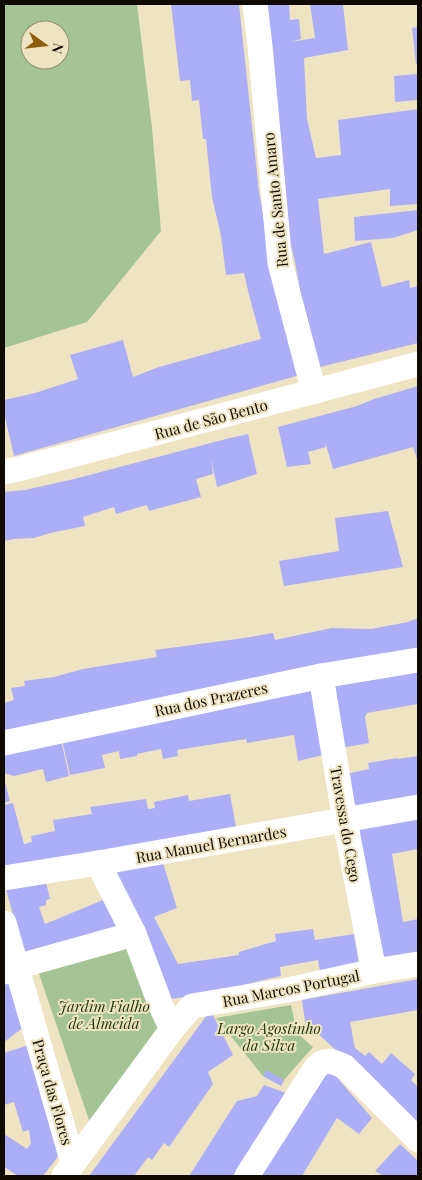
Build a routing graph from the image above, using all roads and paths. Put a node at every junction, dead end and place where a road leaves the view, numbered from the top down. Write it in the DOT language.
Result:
graph roads {
  1 [pos="255,4"];
  2 [pos="418,364"];
  3 [pos="314,392"];
  4 [pos="4,472"];
  5 [pos="418,660"];
  6 [pos="321,676"];
  7 [pos="4,743"];
  8 [pos="418,807"];
  9 [pos="344,821"];
  10 [pos="98,863"];
  11 [pos="4,878"];
  12 [pos="4,923"];
  13 [pos="134,934"];
  14 [pos="418,964"];
  15 [pos="10,969"];
  16 [pos="374,971"];
  17 [pos="173,1028"];
  18 [pos="418,1140"];
  19 [pos="69,1170"];
  20 [pos="247,1176"];
  1 -- 3 [label="street, Rua de Santo Amaro"];
  2 -- 3 [label="street, Rua de São Bento"];
  3 -- 4 [label="street, Rua de São Bento"];
  5 -- 6 [label="street, Rua dos Prazeres"];
  6 -- 7 [label="street, Rua dos Prazeres"];
  6 -- 9 [label="street, Travessa do Cego"];
  8 -- 9 [label="street, Rua Manuel Bernardes"];
  9 -- 10 [label="street, Rua Manuel Bernardes"];
  9 -- 16 [label="street, Travessa do Cego"];
  10 -- 11 [label="street, Rua Manuel Bernardes"];
  10 -- 13 [label="street"];
  12 -- 15 [label="street, Praça das Flores"];
  13 -- 15 [label="street"];
  13 -- 17 [label="street"];
  14 -- 16 [label="street, Rua Marcos Portugal"];
  15 -- 19 [label="street, Praça das Flores"];
  16 -- 17 [label="street, Rua Marcos Portugal"];
  17 -- 19 [label="street, Praça das Flores"];
  18 -- 20 [label="street"];
}
